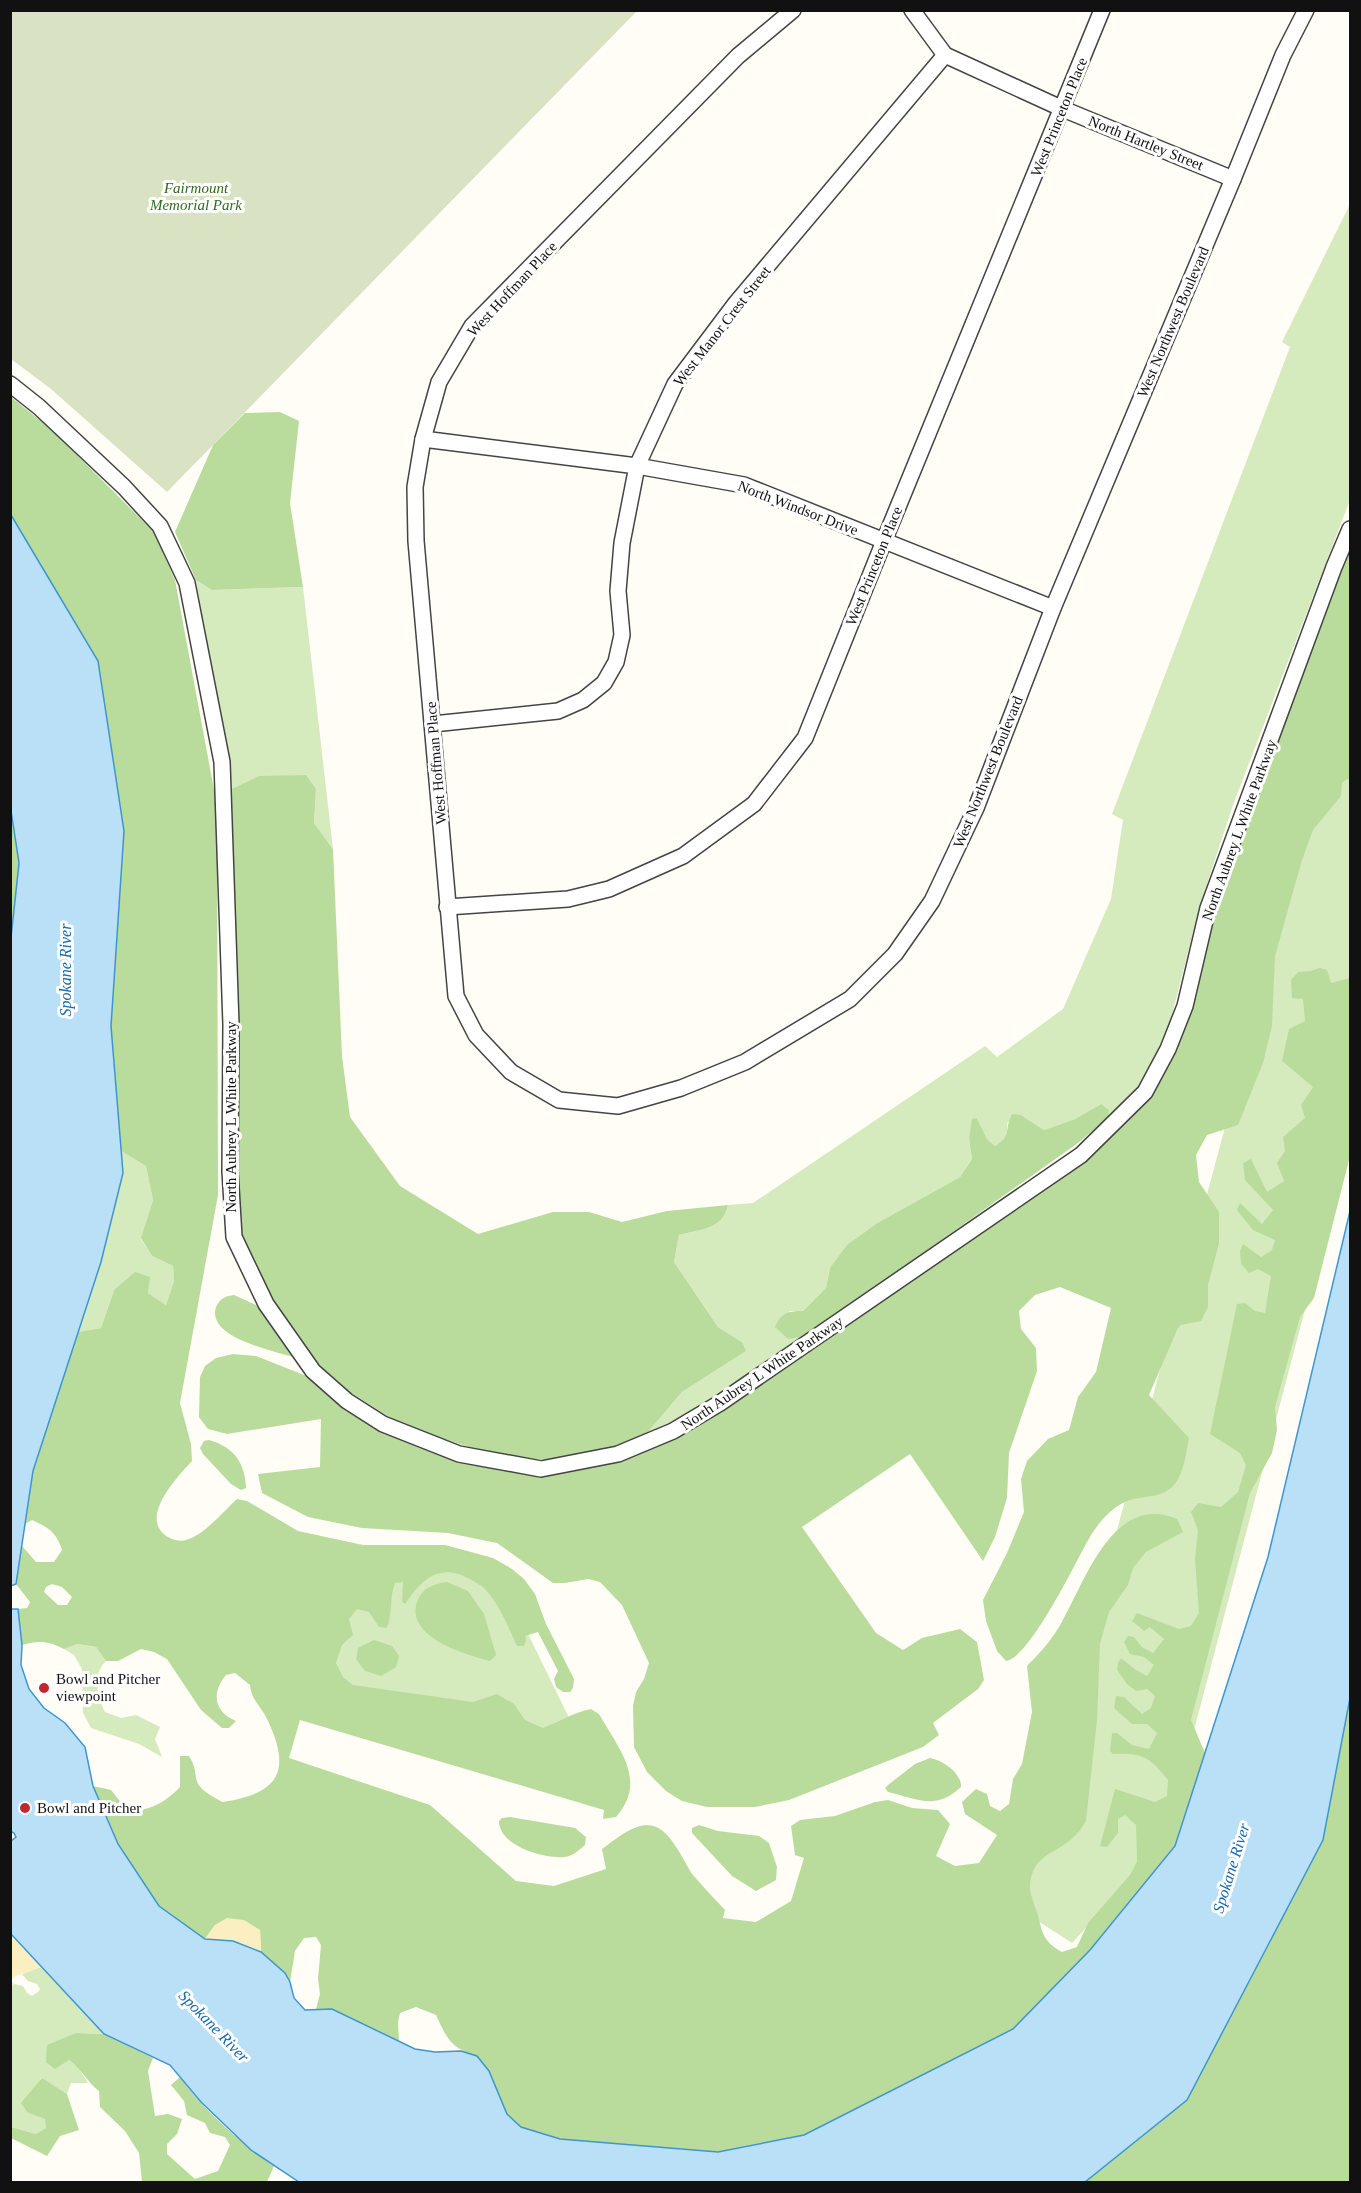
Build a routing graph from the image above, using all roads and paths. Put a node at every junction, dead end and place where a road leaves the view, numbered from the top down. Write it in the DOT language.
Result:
graph roads {
  1 [pos="793,10"];
  2 [pos="912,10"];
  3 [pos="1102,10"];
  4 [pos="1306,10"];
  5 [pos="945,56"];
  6 [pos="1063,109"];
  7 [pos="1233,179"];
  8 [pos="10,384"];
  9 [pos="423,439"];
  10 [pos="637,466"];
  11 [pos="1350,529"];
  12 [pos="884,541"];
  13 [pos="1053,608"];
  14 [pos="433,724"];
  15 [pos="447,907"];
  1 -- 9 [label="street, West Hoffman Place"];
  2 -- 5 [label="street"];
  3 -- 6 [label="street, West Princeton Place"];
  4 -- 7 [label="street, West Northwest Boulevard"];
  5 -- 6 [label="street, North Hartley Street"];
  5 -- 10 [label="street, West Manor Crest Street"];
  6 -- 7 [label="street, North Hartley Street"];
  6 -- 12 [label="street, West Princeton Place"];
  7 -- 13 [label="street, West Northwest Boulevard"];
  8 -- 11 [label="street, North Aubrey L White Parkway"];
  9 -- 10 [label="street, North Windsor Drive"];
  9 -- 14 [label="street, West Hoffman Place"];
  10 -- 12 [label="street, North Windsor Drive"];
  10 -- 14 [label="street, West Manor Crest Street"];
  12 -- 13 [label="street, North Windsor Drive"];
  12 -- 15 [label="street, West Princeton Place"];
  13 -- 15 [label="street, West Northwest Boulevard"];
  14 -- 15 [label="street, West Hoffman Place"];
}
